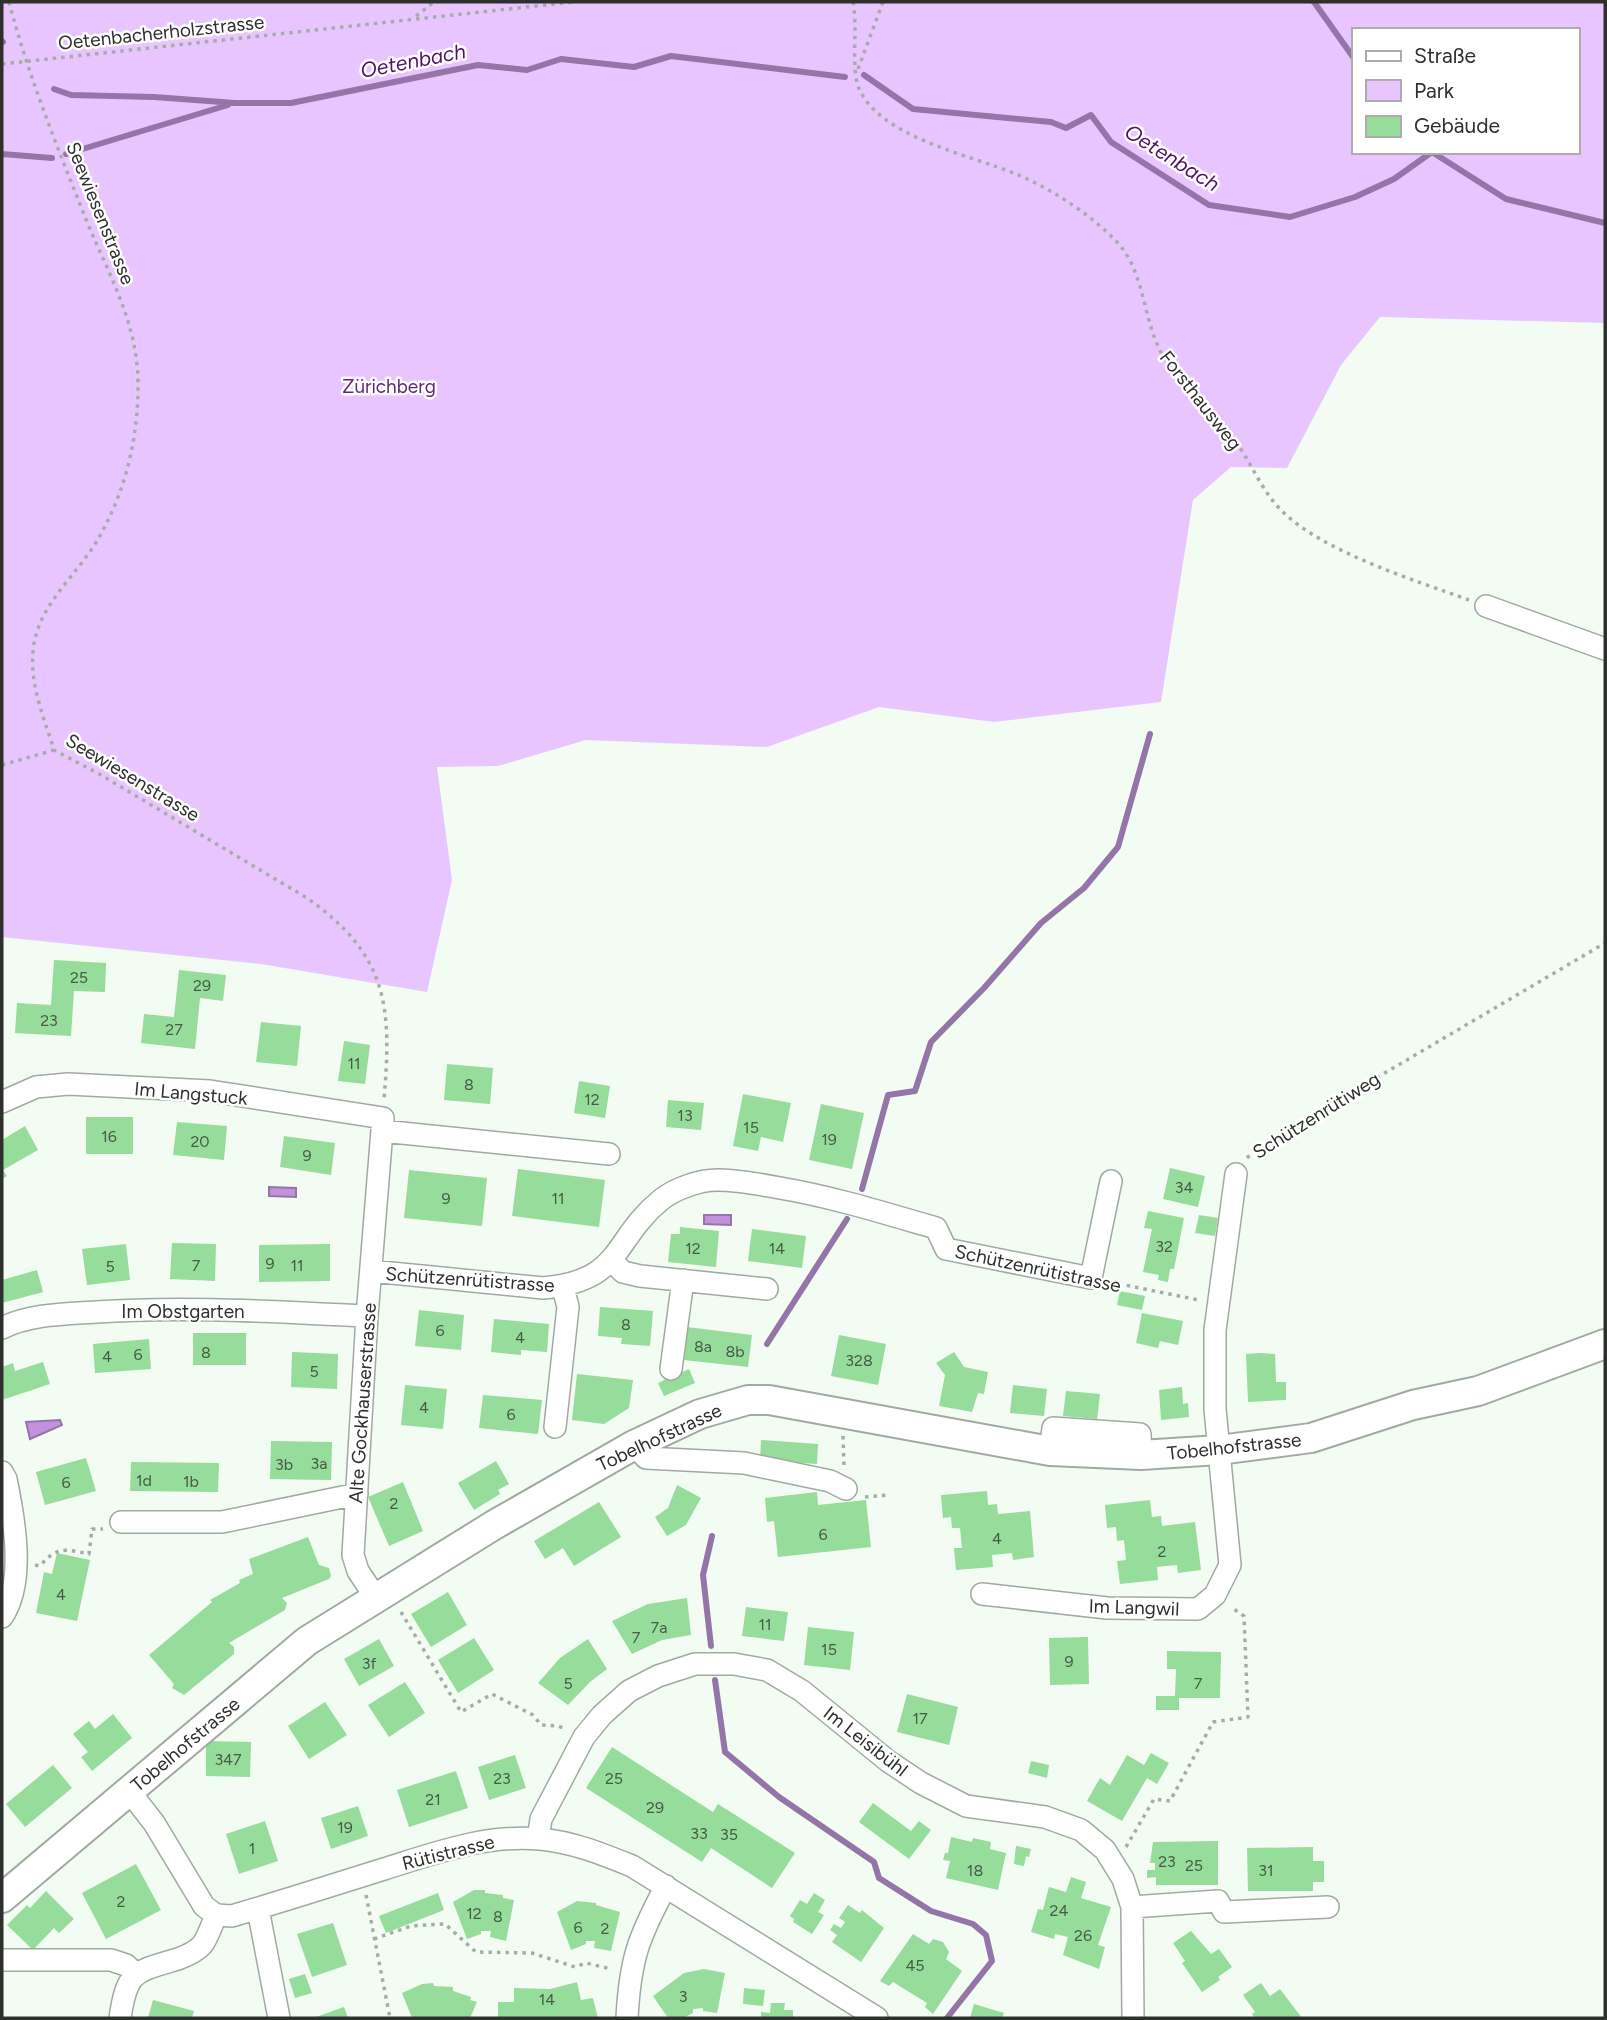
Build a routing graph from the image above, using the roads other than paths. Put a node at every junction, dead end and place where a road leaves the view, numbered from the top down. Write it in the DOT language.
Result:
graph roads {
  1 [pos="1486,606"];
  2 [pos="1605,649"];
  3 [pos="2,1101"];
  4 [pos="382,1125"];
  5 [pos="609,1154"];
  6 [pos="1236,1174"];
  7 [pos="1111,1181"];
  8 [pos="612,1261"];
  9 [pos="371,1271"];
  10 [pos="683,1280"];
  11 [pos="563,1287"];
  12 [pos="767,1289"];
  13 [pos="367,1317"];
  14 [pos="2,1328"];
  15 [pos="1605,1344"];
  16 [pos="671,1369"];
  17 [pos="555,1427"];
  18 [pos="634,1445"];
  19 [pos="1219,1450"];
  20 [pos="2,1472"];
  21 [pos="849,1485"];
  22 [pos="357,1494"];
  23 [pos="116,1526"];
  24 [pos="382,1594"];
  25 [pos="982,1594"];
  26 [pos="2,1617"];
  27 [pos="129,1791"];
  28 [pos="538,1839"];
  29 [pos="666,1886"];
  30 [pos="2,1898"];
  31 [pos="1132,1907"];
  32 [pos="1328,1907"];
  33 [pos="258,1909"];
  34 [pos="216,1915"];
  35 [pos="2,1960"];
  36 [pos="136,1974"];
  37 [pos="120,2018"];
  38 [pos="279,2018"];
  39 [pos="627,2018"];
  40 [pos="877,2018"];
  41 [pos="1133,2018"];
  1 -- 2 [label="street"];
  3 -- 4 [label="street, Im Langstuck"];
  4 -- 5 [label="street, Im Langstuck"];
  4 -- 9 [label="street, Alte Gockhauserstrasse"];
  6 -- 19 [label="street, Schützenrütiweg"];
  7 -- 8 [label="street, Schützenrütistrasse"];
  8 -- 10 [label="street"];
  8 -- 11 [label="street, Schützenrütistrasse"];
  9 -- 11 [label="street, Schützenrütistrasse"];
  9 -- 13 [label="street, Alte Gockhauserstrasse"];
  10 -- 12 [label="street"];
  10 -- 16 [label="street"];
  11 -- 17 [label="street"];
  13 -- 14 [label="street, Im Obstgarten"];
  13 -- 22 [label="street, Alte Gockhauserstrasse"];
  15 -- 19 [label="main road, Tobelhofstrasse"];
  18 -- 19 [label="main road, Tobelhofstrasse"];
  18 -- 21 [label="street"];
  18 -- 24 [label="main road, Tobelhofstrasse"];
  19 -- 25 [label="street, Im Langwil"];
  20 -- 26 [label="street"];
  22 -- 23 [label="street"];
  22 -- 24 [label="street, Alte Gockhauserstrasse"];
  24 -- 27 [label="main road, Tobelhofstrasse"];
  27 -- 30 [label="main road, Tobelhofstrasse"];
  27 -- 34 [label="street"];
  28 -- 29 [label="street, Rütistrasse"];
  28 -- 31 [label="street, Im Leisibühl"];
  28 -- 33 [label="street, Rütistrasse"];
  29 -- 39 [label="street"];
  29 -- 40 [label="street, Rütistrasse"];
  31 -- 32 [label="street"];
  31 -- 41 [label="street, Im Leisibühl"];
  33 -- 34 [label="street, Rütistrasse"];
  33 -- 38 [label="street"];
  34 -- 36 [label="street"];
  35 -- 36 [label="street"];
  36 -- 37 [label="street"];
}
